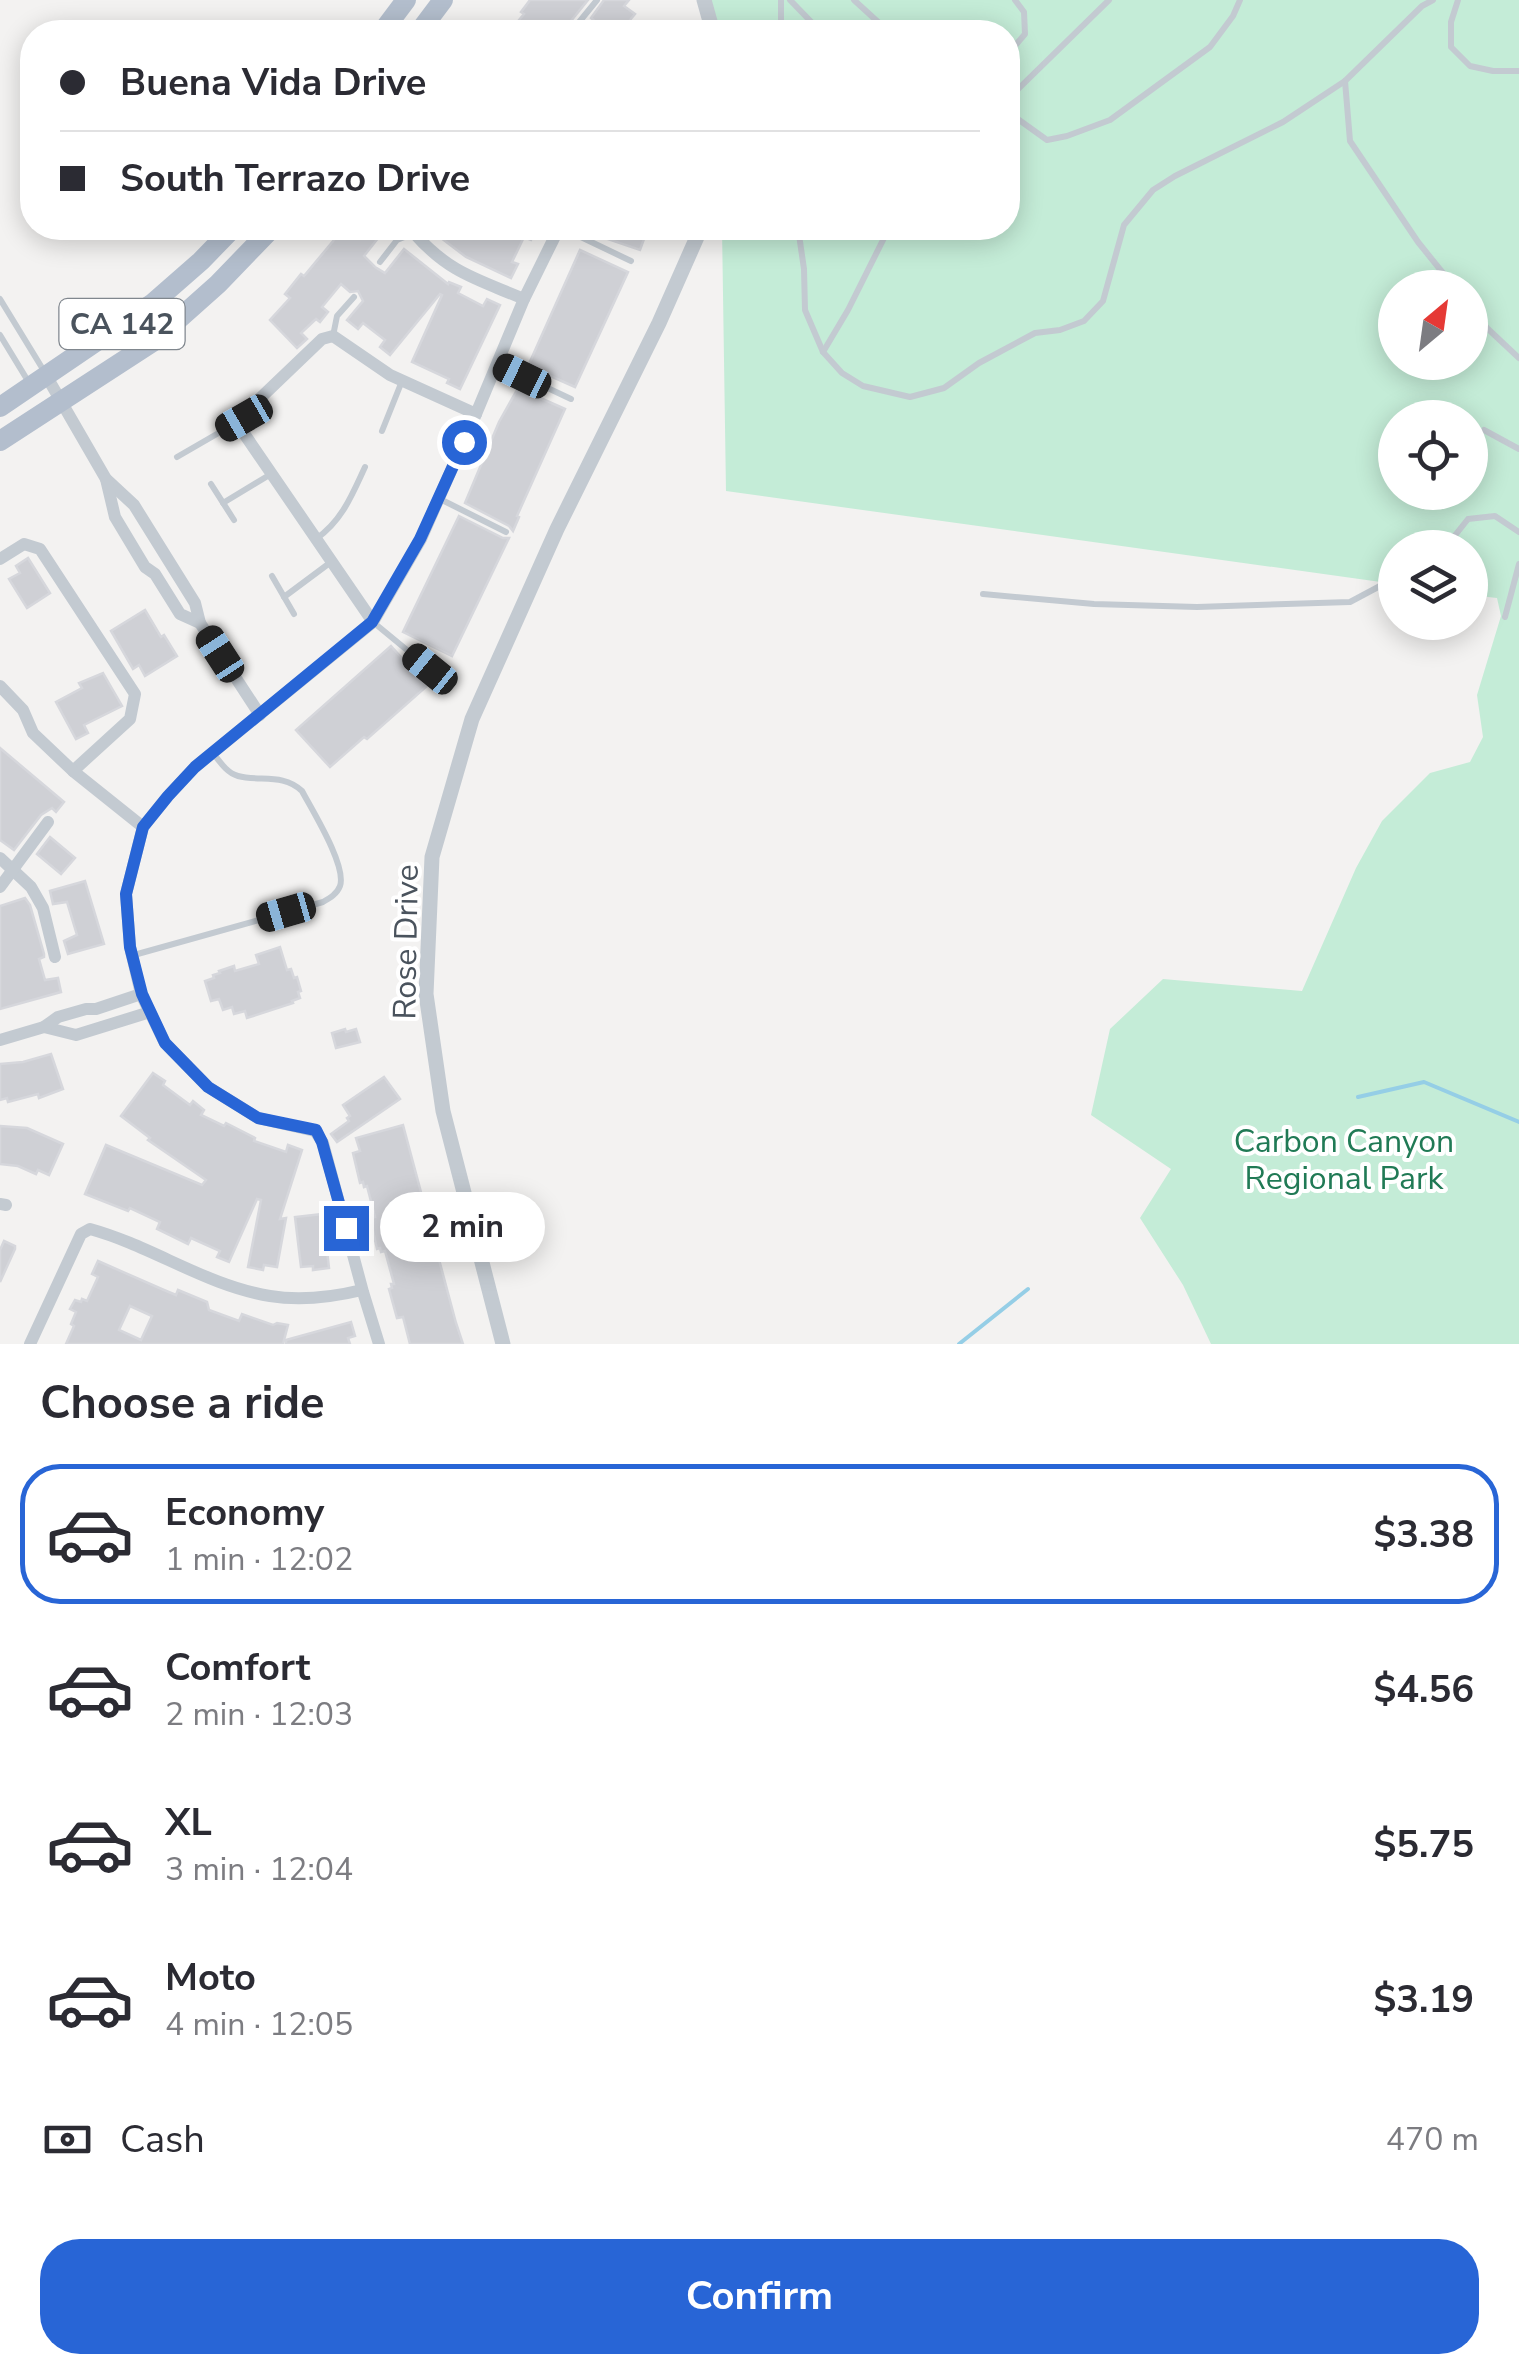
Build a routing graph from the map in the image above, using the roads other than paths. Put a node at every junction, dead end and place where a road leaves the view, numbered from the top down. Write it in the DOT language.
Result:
graph roads {
  1 [pos="790,0"];
  2 [pos="854,0"];
  3 [pos="1015,0"];
  4 [pos="1110,0"];
  5 [pos="1240,0"];
  6 [pos="1433,0"];
  7 [pos="1458,0"];
  8 [pos="809,20"];
  9 [pos="876,20"];
  10 [pos="1020,40"];
  11 [pos="1519,72"];
  12 [pos="1345,81"];
  13 [pos="1020,86"];
  14 [pos="1020,121"];
  15 [pos="221,240"];
  16 [pos="260,240"];
  17 [pos="397,240"];
  18 [pos="422,240"];
  19 [pos="555,240"];
  20 [pos="586,240"];
  21 [pos="695,240"];
  22 [pos="800,240"];
  23 [pos="883,240"];
  24 [pos="631,261"];
  25 [pos="380,262"];
  26 [pos="1441,270"];
  27 [pos="354,297"];
  28 [pos="0,298"];
  29 [pos="524,298"];
  30 [pos="1488,329"];
  31 [pos="0,335"];
  32 [pos="333,336"];
  33 [pos="823,352"];
  34 [pos="1519,358"];
  35 [pos="497,364"];
  36 [pos="402,380"];
  37 [pos="39,382"];
  38 [pos="570,400"];
  39 [pos="62,402"];
  40 [pos="0,407"];
  41 [pos="476,414"];
  42 [pos="244,418"];
  43 [pos="382,431"];
  44 [pos="1488,432"];
  45 [pos="0,441"];
  46 [pos="1519,449"];
  47 [pos="177,457"];
  48 [pos="365,467"];
  49 [pos="271,474"];
  50 [pos="106,478"];
  51 [pos="212,484"];
  52 [pos="439,498"];
  53 [pos="223,503"];
  54 [pos="234,520"];
  55 [pos="1460,530"];
  56 [pos="506,532"];
  57 [pos="1519,532"];
  58 [pos="316,539"];
  59 [pos="0,560"];
  60 [pos="332,562"];
  61 [pos="1519,564"];
  62 [pos="272,576"];
  63 [pos="1378,587"];
  64 [pos="983,594"];
  65 [pos="284,596"];
  66 [pos="294,614"];
  67 [pos="1505,617"];
  68 [pos="372,622"];
  69 [pos="200,623"];
  70 [pos="430,669"];
  71 [pos="0,686"];
  72 [pos="260,715"];
  73 [pos="214,754"];
  74 [pos="73,772"];
  75 [pos="48,822"];
  76 [pos="143,827"];
  77 [pos="0,858"];
  78 [pos="12,870"];
  79 [pos="0,886"];
  80 [pos="132,955"];
  81 [pos="55,958"];
  82 [pos="142,994"];
  83 [pos="150,1012"];
  84 [pos="44,1028"];
  85 [pos="0,1040"];
  86 [pos="362,1290"];
  87 [pos="30,1344"];
  88 [pos="379,1344"];
  89 [pos="502,1344"];
  1 -- 8 [label="lane"];
  2 -- 9 [label="lane"];
  3 -- 10 [label="lane"];
  4 -- 13 [label="lane"];
  5 -- 14 [label="lane"];
  6 -- 12 [label="lane"];
  7 -- 11 [label="lane"];
  12 -- 26 [label="lane"];
  12 -- 33 [label="lane"];
  15 -- 37 [label="main road, CA 142"];
  16 -- 39 [label="main road, CA 142"];
  17 -- 25 [label="lane"];
  18 -- 29 [label="street"];
  19 -- 29 [label="street"];
  20 -- 24 [label="lane"];
  21 -- 89 [label="street, Rose Drive"];
  22 -- 33 [label="lane"];
  23 -- 33 [label="lane"];
  27 -- 32 [label="lane"];
  28 -- 37 [label="lane"];
  29 -- 35 [label="street"];
  30 -- 34 [label="lane"];
  31 -- 37 [label="lane"];
  32 -- 36 [label="street"];
  32 -- 42 [label="street"];
  35 -- 38 [label="lane"];
  35 -- 41 [label="street"];
  36 -- 41 [label="street"];
  36 -- 43 [label="lane"];
  37 -- 39 [label="street"];
  37 -- 40 [label="main road, CA 142"];
  39 -- 45 [label="main road, CA 142"];
  39 -- 50 [label="street"];
  41 -- 52 [label="street"];
  42 -- 47 [label="lane"];
  42 -- 49 [label="street"];
  44 -- 46 [label="lane"];
  48 -- 58 [label="lane"];
  49 -- 53 [label="lane"];
  49 -- 58 [label="street"];
  50 -- 69 [label="street"];
  50 -- 69 [label="street"];
  51 -- 53 [label="lane"];
  52 -- 56 [label="lane"];
  52 -- 68 [label="street"];
  53 -- 54 [label="lane"];
  55 -- 57 [label="lane"];
  58 -- 60 [label="street"];
  59 -- 74 [label="street"];
  60 -- 65 [label="lane"];
  60 -- 68 [label="street"];
  61 -- 67 [label="lane"];
  62 -- 65 [label="lane"];
  63 -- 64 [label="lane"];
  65 -- 66 [label="lane"];
  68 -- 70 [label="lane"];
  68 -- 72 [label="street"];
  69 -- 72 [label="street"];
  71 -- 74 [label="street"];
  72 -- 73 [label="street"];
  73 -- 76 [label="street"];
  73 -- 80 [label="lane"];
  74 -- 76 [label="street"];
  75 -- 78 [label="street"];
  76 -- 80 [label="street"];
  77 -- 78 [label="street"];
  78 -- 79 [label="street"];
  78 -- 81 [label="street"];
  80 -- 82 [label="street"];
  82 -- 83 [label="street"];
  82 -- 84 [label="street"];
  83 -- 84 [label="street"];
  83 -- 86 [label="street"];
  84 -- 85 [label="street"];
  86 -- 87 [label="street"];
  86 -- 88 [label="street"];
}
